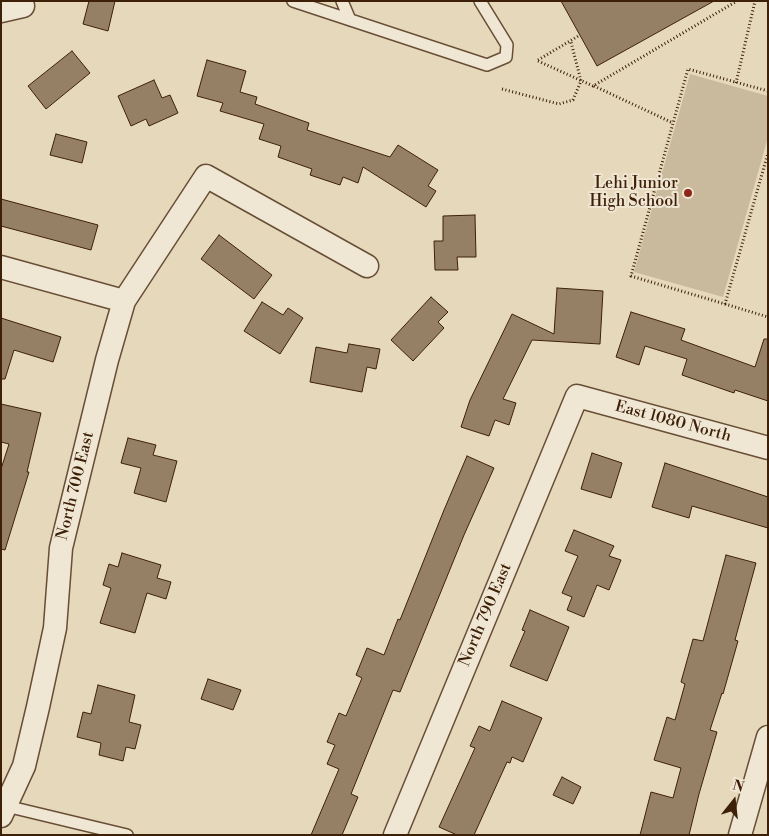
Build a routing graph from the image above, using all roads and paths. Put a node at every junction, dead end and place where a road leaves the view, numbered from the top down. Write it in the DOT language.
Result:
graph roads {
  1 [pos="293,1"];
  2 [pos="342,1"];
  3 [pos="480,1"];
  4 [pos="737,1"];
  5 [pos="755,1"];
  6 [pos="23,6"];
  7 [pos="1,10"];
  8 [pos="350,20"];
  9 [pos="580,35"];
  10 [pos="571,42"];
  11 [pos="581,80"];
  12 [pos="736,83"];
  13 [pos="593,86"];
  14 [pos="502,89"];
  15 [pos="768,91"];
  16 [pos="673,123"];
  17 [pos="768,153"];
  18 [pos="367,266"];
  19 [pos="1,267"];
  20 [pos="124,301"];
  21 [pos="726,304"];
  22 [pos="768,317"];
  23 [pos="577,396"];
  24 [pos="768,448"];
  25 [pos="768,737"];
  26 [pos="4,811"];
  27 [pos="127,835"];
  28 [pos="395,835"];
  29 [pos="740,835"];
  1 -- 8 [label="lane"];
  2 -- 8 [label="lane"];
  3 -- 8 [label="lane"];
  4 -- 13 [label="path"];
  5 -- 12 [label="path"];
  6 -- 7 [label="street"];
  9 -- 10 [label="path"];
  10 -- 11 [label="path"];
  10 -- 11 [label="path"];
  11 -- 13 [label="path"];
  11 -- 14 [label="path"];
  12 -- 15 [label="path"];
  12 -- 16 [label="path"];
  13 -- 16 [label="path"];
  16 -- 21 [label="path"];
  17 -- 21 [label="path"];
  18 -- 20 [label="street, North 700 East"];
  19 -- 20 [label="street"];
  20 -- 26 [label="street, North 700 East"];
  21 -- 22 [label="path"];
  23 -- 24 [label="street, East 1080 North"];
  23 -- 28 [label="street, North 790 East"];
  25 -- 29 [label="street"];
  26 -- 27 [label="lane"];
}
